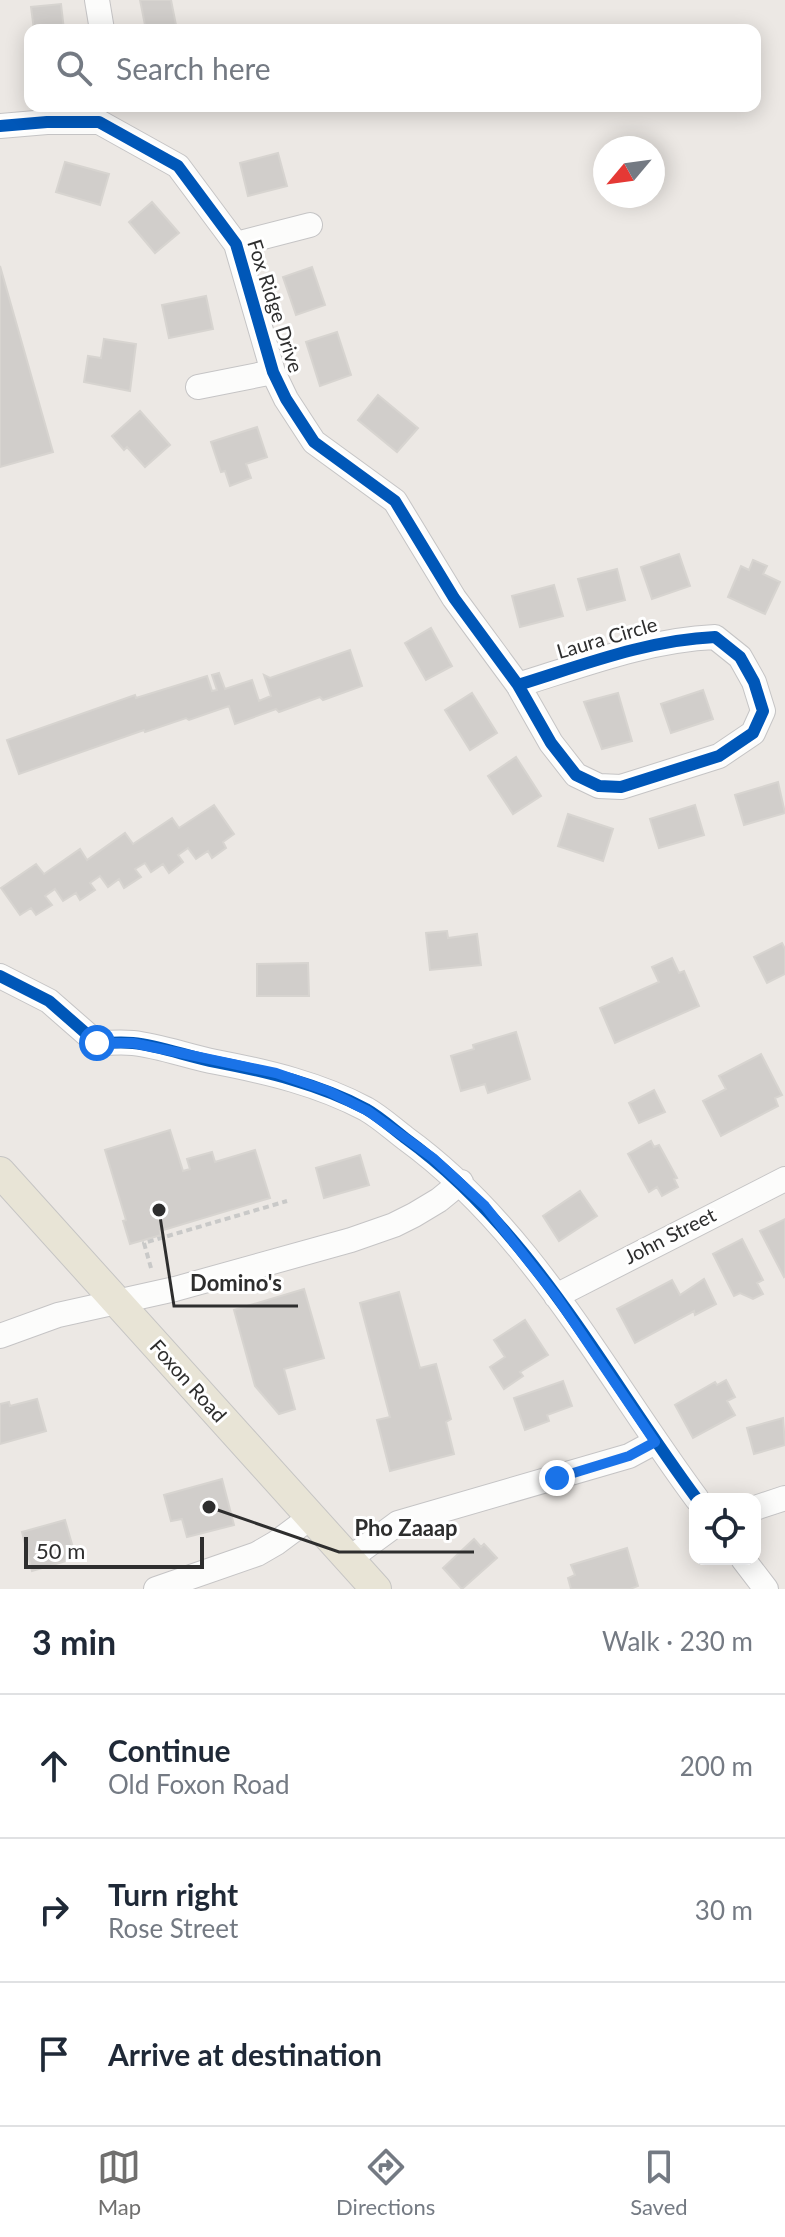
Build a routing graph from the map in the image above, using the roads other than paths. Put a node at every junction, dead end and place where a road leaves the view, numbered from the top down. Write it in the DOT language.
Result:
graph roads {
  1 [pos="97,0"];
  2 [pos="101,24"];
  3 [pos="99,114"];
  4 [pos="0,126"];
  5 [pos="310,225"];
  6 [pos="236,244"];
  7 [pos="273,372"];
  8 [pos="198,387"];
  9 [pos="518,685"];
  10 [pos="599,786"];
  11 [pos="0,976"];
  12 [pos="0,1172"];
  13 [pos="785,1179"];
  14 [pos="461,1182"];
  15 [pos="556,1296"];
  16 [pos="117,1302"];
  17 [pos="0,1336"];
  18 [pos="655,1442"];
  19 [pos="693,1493"];
  20 [pos="785,1498"];
  21 [pos="761,1506"];
  22 [pos="311,1517"];
  23 [pos="349,1559"];
  24 [pos="748,1565"];
  25 [pos="156,1589"];
  26 [pos="376,1589"];
  27 [pos="766,1589"];
  1 -- 2 [label="street"];
  3 -- 4 [label="street, Fox Ridge Drive"];
  3 -- 6 [label="street, Fox Ridge Drive"];
  5 -- 6 [label="street"];
  6 -- 7 [label="street, Fox Ridge Drive"];
  7 -- 8 [label="street"];
  7 -- 9 [label="street, Fox Ridge Drive"];
  9 -- 10 [label="street, Fox Ridge Drive"];
  9 -- 10 [label="street, Laura Circle"];
  11 -- 14 [label="street"];
  12 -- 16 [label="main road, Foxon Road"];
  13 -- 15 [label="street, John Street"];
  14 -- 15 [label="street"];
  14 -- 16 [label="street"];
  15 -- 18 [label="street"];
  16 -- 17 [label="street"];
  16 -- 22 [label="main road, Foxon Road"];
  18 -- 19 [label="street"];
  18 -- 23 [label="street"];
  20 -- 21 [label="street"];
  22 -- 23 [label="main road, Foxon Road"];
  22 -- 25 [label="street"];
  23 -- 26 [label="main road, Foxon Road"];
  24 -- 27 [label="street"];
}
